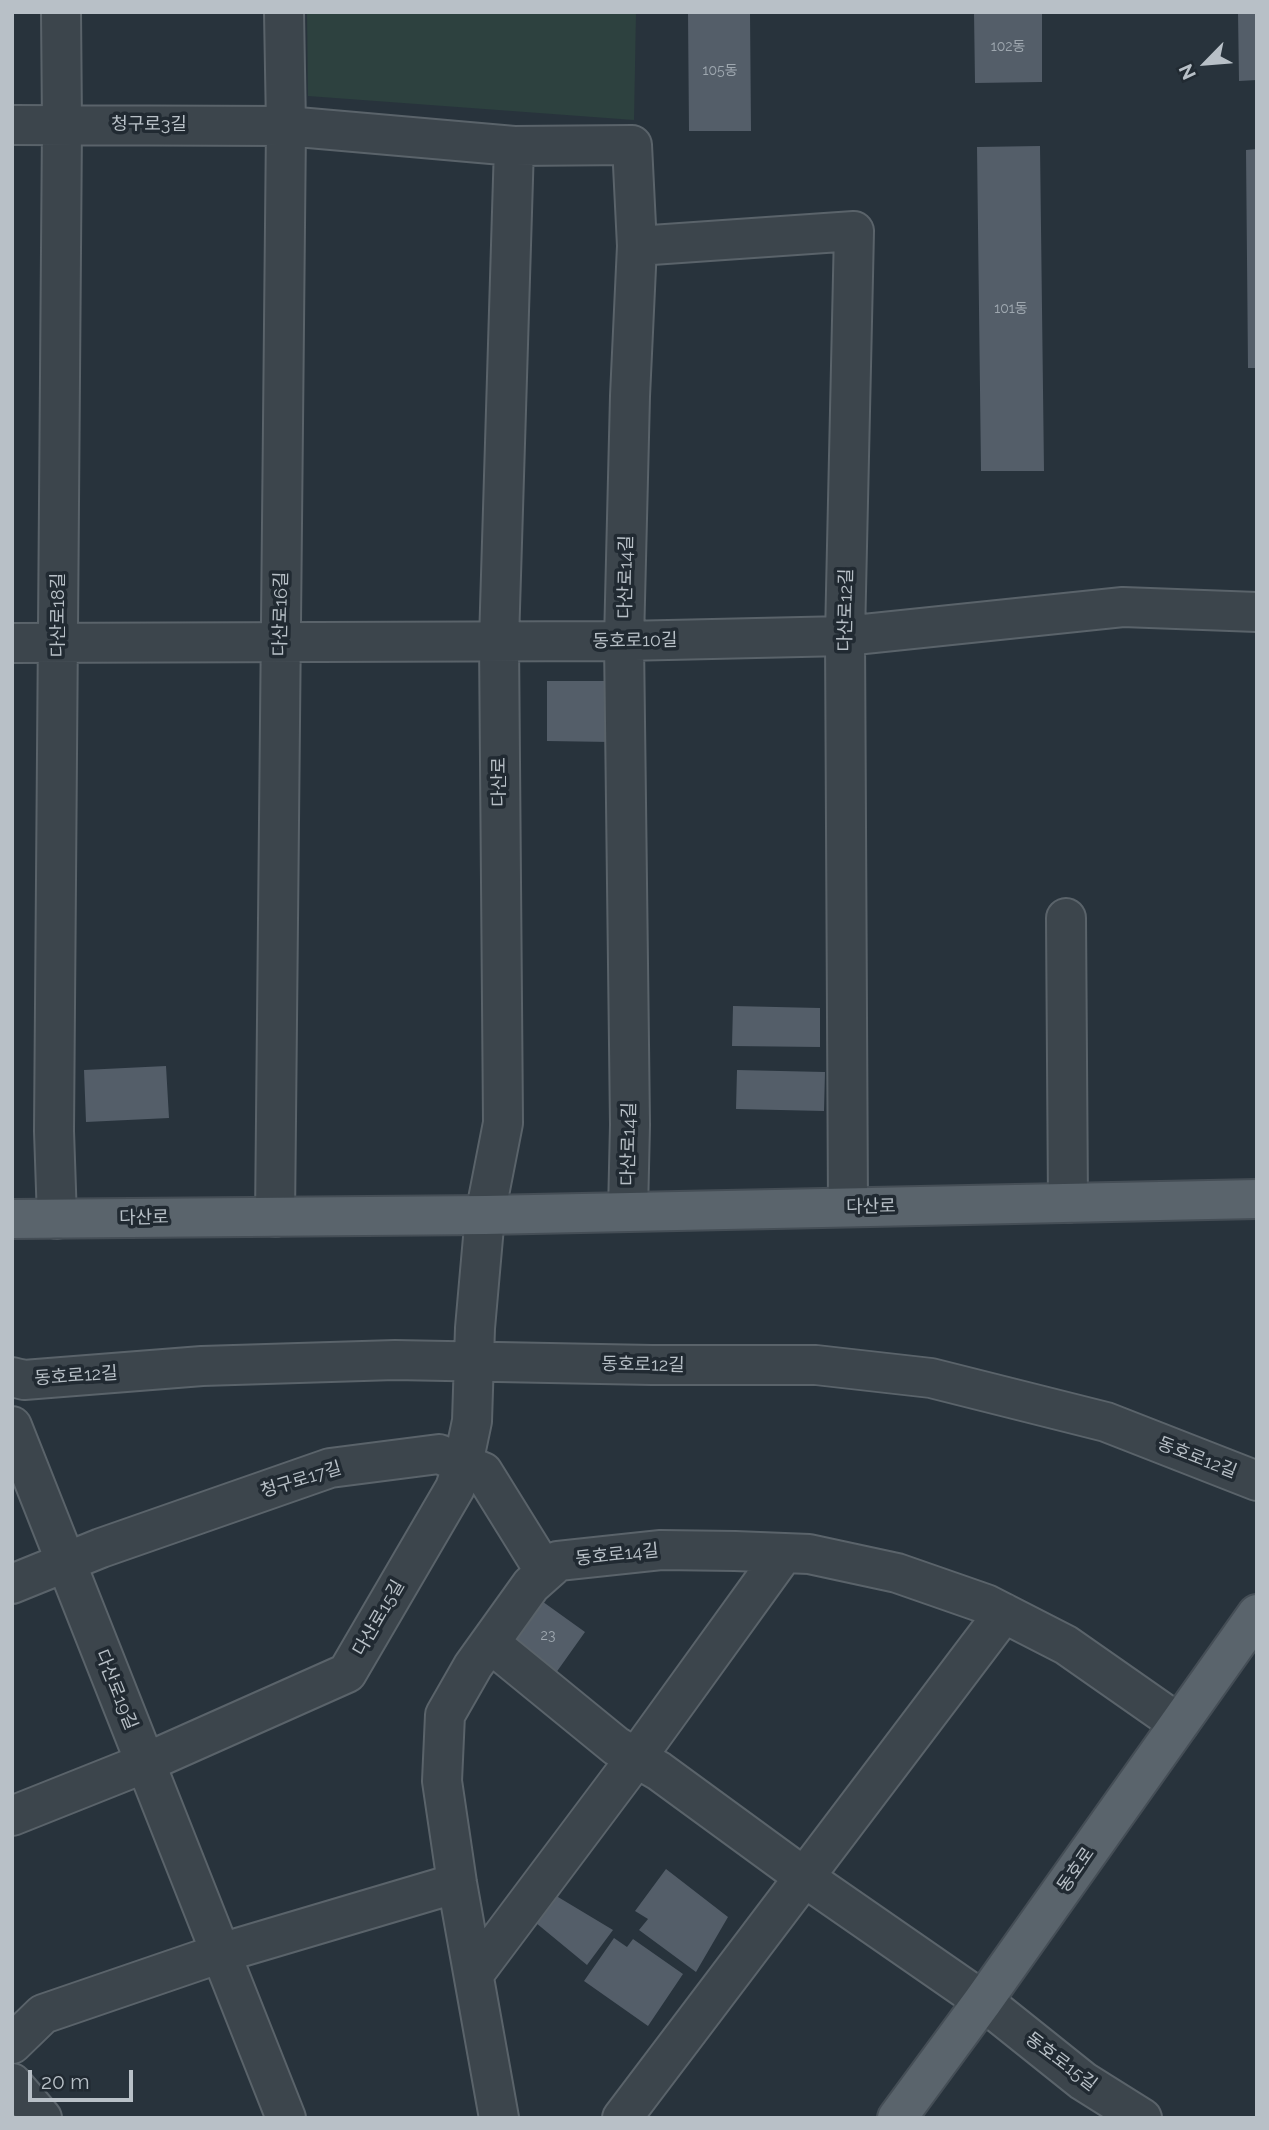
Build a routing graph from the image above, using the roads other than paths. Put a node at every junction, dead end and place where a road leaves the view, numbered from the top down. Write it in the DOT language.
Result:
graph roads {
  1 [pos="61,12"];
  2 [pos="284,12"];
  3 [pos="12,125"];
  4 [pos="62,125"];
  5 [pos="286,126"];
  6 [pos="514,146"];
  7 [pos="637,246"];
  8 [pos="1257,612"];
  9 [pos="845,636"];
  10 [pos="281,641"];
  11 [pos="499,641"];
  12 [pos="624,641"];
  13 [pos="12,643"];
  14 [pos="58,643"];
  15 [pos="1066,918"];
  16 [pos="1257,1199"];
  17 [pos="1068,1203"];
  18 [pos="848,1208"];
  19 [pos="628,1212"];
  20 [pos="485,1214"];
  21 [pos="275,1217"];
  22 [pos="12,1219"];
  23 [pos="57,1219"];
  24 [pos="474,1361"];
  25 [pos="12,1377"];
  26 [pos="12,1426"];
  27 [pos="463,1464"];
  28 [pos="1257,1481"];
  29 [pos="784,1553"];
  30 [pos="65,1562"];
  31 [pos="545,1572"];
  32 [pos="12,1584"];
  33 [pos="1003,1613"];
  34 [pos="1255,1619"];
  35 [pos="490,1643"];
  36 [pos="1179,1724"];
  37 [pos="636,1758"];
  38 [pos="145,1763"];
  39 [pos="12,1816"];
  40 [pos="804,1877"];
  41 [pos="457,1883"];
  42 [pos="221,1953"];
  43 [pos="474,1974"];
  44 [pos="983,2001"];
  45 [pos="12,2044"];
  46 [pos="12,2083"];
  47 [pos="42,2118"];
  48 [pos="286,2118"];
  49 [pos="499,2118"];
  50 [pos="622,2118"];
  51 [pos="897,2118"];
  52 [pos="1142,2118"];
  1 -- 4 [label="street, 다산로18길"];
  2 -- 5 [label="street, 다산로16길"];
  3 -- 4 [label="street, 청구로3길"];
  4 -- 5 [label="street, 청구로3길"];
  4 -- 14 [label="street, 다산로18길"];
  5 -- 6 [label="street, 다산로14길"];
  5 -- 10 [label="street, 다산로16길"];
  6 -- 7 [label="street, 다산로14길"];
  6 -- 11 [label="street"];
  7 -- 9 [label="street, 다산로12길"];
  7 -- 12 [label="street, 다산로14길"];
  8 -- 9 [label="street, 동호로10길"];
  9 -- 12 [label="street, 동호로10길"];
  9 -- 18 [label="street, 다산로12길"];
  10 -- 11 [label="street, 동호로10길"];
  10 -- 14 [label="street, 동호로10길"];
  10 -- 21 [label="street, 다산로16길"];
  11 -- 12 [label="street, 동호로10길"];
  11 -- 20 [label="street, 다산로"];
  12 -- 19 [label="street, 다산로14길"];
  13 -- 14 [label="street, 동호로10길"];
  14 -- 23 [label="street, 다산로18길"];
  15 -- 17 [label="street"];
  16 -- 17 [label="main road, 다산로"];
  17 -- 18 [label="main road, 다산로"];
  18 -- 19 [label="main road, 다산로"];
  19 -- 20 [label="main road, 다산로"];
  20 -- 21 [label="main road, 다산로"];
  20 -- 24 [label="street, 다산로15길"];
  21 -- 23 [label="main road, 다산로"];
  22 -- 23 [label="main road, 다산로"];
  24 -- 25 [label="street, 동호로12길"];
  24 -- 27 [label="street, 다산로15길"];
  24 -- 28 [label="street, 동호로12길"];
  26 -- 30 [label="street, 다산로19길"];
  27 -- 30 [label="street, 청구로17길"];
  27 -- 31 [label="street, 청구로17길"];
  27 -- 38 [label="street, 다산로15길"];
  29 -- 31 [label="street, 동호로14길"];
  29 -- 33 [label="street, 동호로14길"];
  29 -- 37 [label="street"];
  30 -- 32 [label="street, 청구로17길"];
  30 -- 38 [label="street, 다산로19길"];
  31 -- 35 [label="street, 동호로14길"];
  33 -- 36 [label="street, 동호로14길"];
  33 -- 40 [label="street"];
  34 -- 36 [label="main road, 동호로"];
  35 -- 37 [label="street"];
  35 -- 41 [label="street, 동호로14길"];
  36 -- 44 [label="main road, 동호로"];
  37 -- 40 [label="street"];
  37 -- 43 [label="street"];
  38 -- 39 [label="street, 다산로15길"];
  38 -- 42 [label="street, 다산로19길"];
  40 -- 44 [label="street"];
  40 -- 50 [label="street"];
  41 -- 42 [label="street"];
  41 -- 43 [label="street, 동호로14길"];
  42 -- 45 [label="street"];
  42 -- 48 [label="street, 다산로19길"];
  43 -- 49 [label="street, 동호로14길"];
  44 -- 51 [label="main road, 동호로"];
  44 -- 52 [label="street, 동호로15길"];
  46 -- 47 [label="street"];
}
